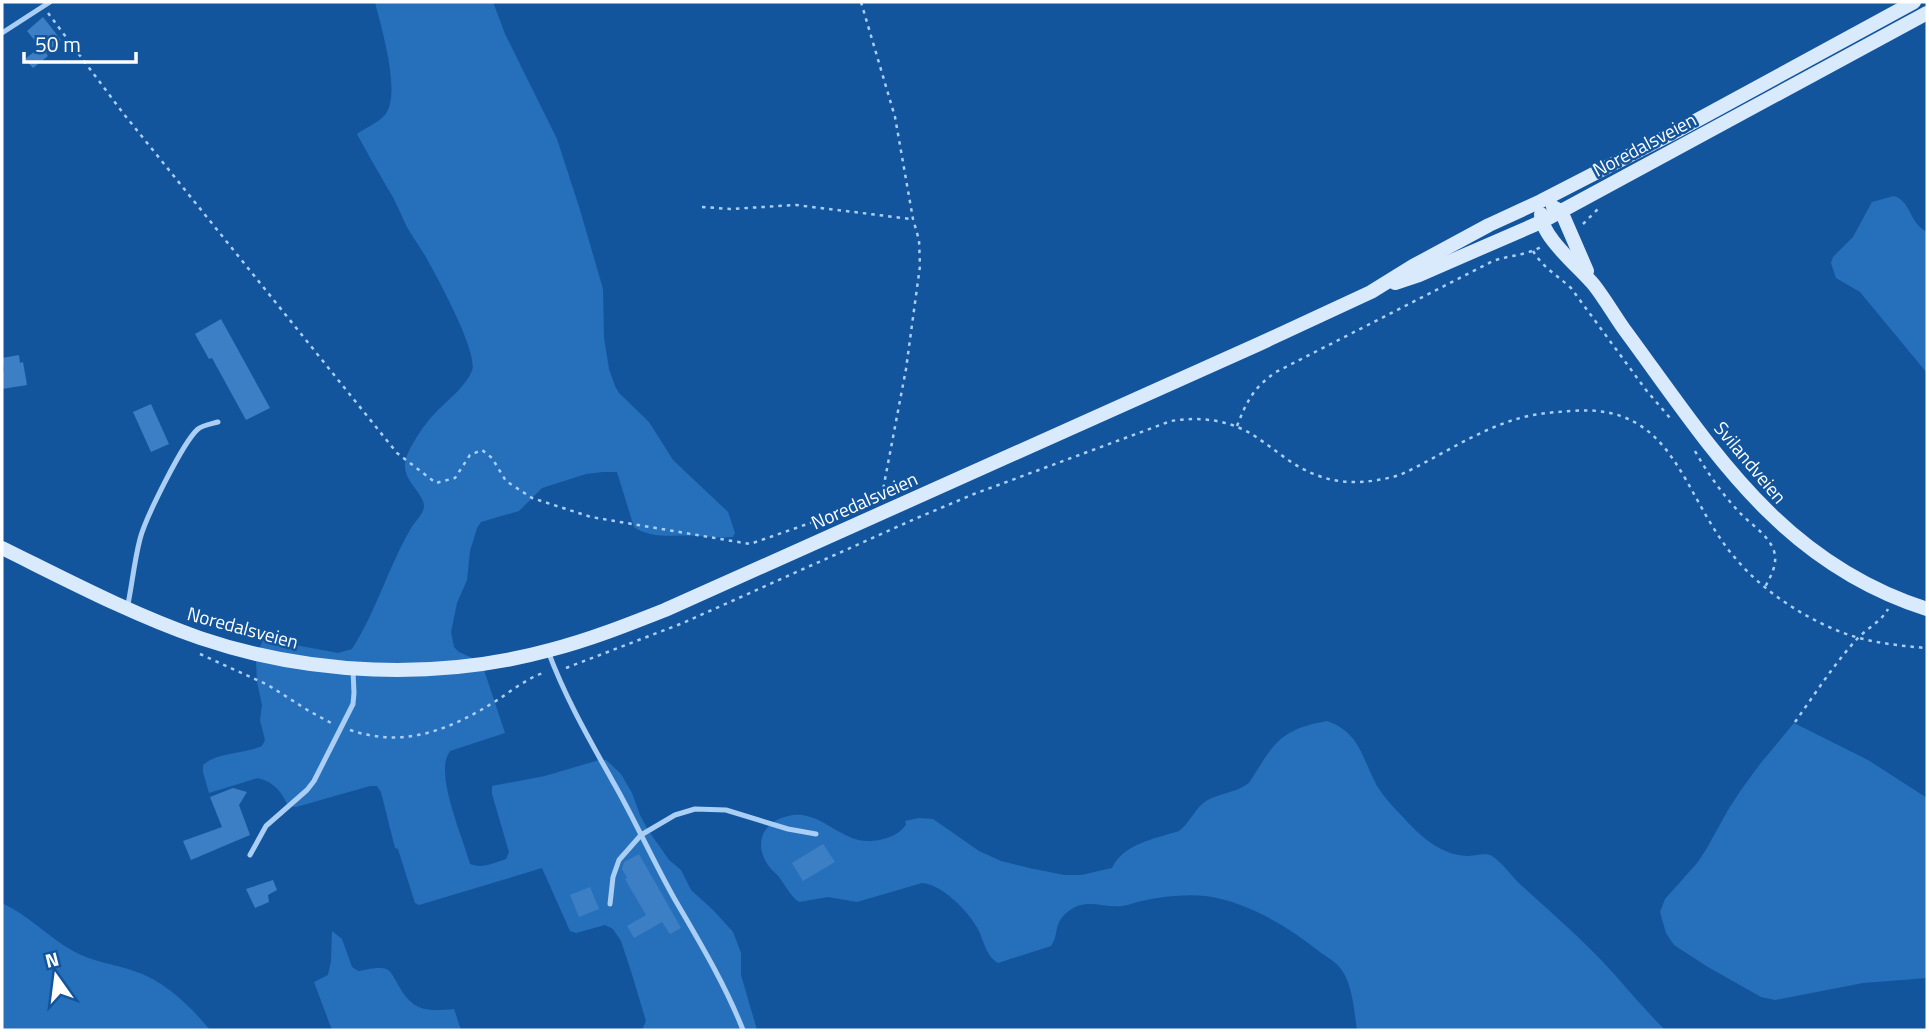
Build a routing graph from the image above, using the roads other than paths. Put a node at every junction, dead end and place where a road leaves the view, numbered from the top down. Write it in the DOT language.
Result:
graph roads {
  1 [pos="50,2"];
  2 [pos="1914,2"];
  3 [pos="1927,13"];
  4 [pos="2,33"];
  5 [pos="1541,201"];
  6 [pos="1561,211"];
  7 [pos="1541,222"];
  8 [pos="1594,285"];
  9 [pos="1371,292"];
  10 [pos="218,422"];
  11 [pos="2,548"];
  12 [pos="127,608"];
  13 [pos="1927,609"];
  14 [pos="548,651"];
  15 [pos="353,668"];
  16 [pos="816,834"];
  17 [pos="641,835"];
  18 [pos="250,855"];
  19 [pos="610,904"];
  20 [pos="743,1030"];
  1 -- 4 [label="lane"];
  2 -- 5 [label="main road, Noredalsveien"];
  3 -- 6 [label="main road, Noredalsveien"];
  5 -- 6 [label="main road"];
  5 -- 7 [label="main road"];
  5 -- 9 [label="main road, Noredalsveien"];
  6 -- 7 [label="main road, Noredalsveien"];
  6 -- 8 [label="main road, Svilandveien"];
  7 -- 8 [label="main road, Svilandveien"];
  7 -- 9 [label="main road, Noredalsveien"];
  8 -- 13 [label="main road, Svilandveien"];
  9 -- 14 [label="main road, Noredalsveien"];
  10 -- 12 [label="lane"];
  11 -- 12 [label="main road, Noredalsveien"];
  12 -- 15 [label="main road, Noredalsveien"];
  14 -- 15 [label="main road, Noredalsveien"];
  14 -- 17 [label="lane"];
  15 -- 18 [label="lane"];
  16 -- 17 [label="lane"];
  17 -- 19 [label="lane"];
  17 -- 20 [label="lane"];
}
